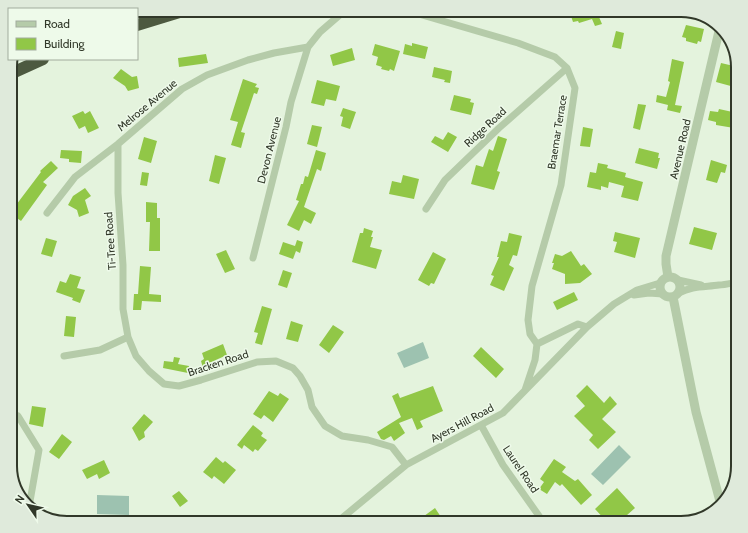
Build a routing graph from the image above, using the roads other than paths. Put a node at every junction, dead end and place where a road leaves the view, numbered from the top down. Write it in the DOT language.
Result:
graph roads {
  1 [pos="163,17"];
  2 [pos="337,17"];
  3 [pos="429,17"];
  4 [pos="138,25"];
  5 [pos="718,34"];
  6 [pos="308,47"];
  7 [pos="41,60"];
  8 [pos="567,68"];
  9 [pos="17,71"];
  10 [pos="118,144"];
  11 [pos="426,209"];
  12 [pos="47,213"];
  13 [pos="253,258"];
  14 [pos="668,277"];
  15 [pos="678,280"];
  16 [pos="660,283"];
  17 [pos="731,283"];
  18 [pos="703,286"];
  19 [pos="663,294"];
  20 [pos="676,295"];
  21 [pos="624,298"];
  22 [pos="587,327"];
  23 [pos="128,337"];
  24 [pos="536,344"];
  25 [pos="64,356"];
  26 [pos="524,392"];
  27 [pos="18,416"];
  28 [pos="481,425"];
  29 [pos="406,465"];
  30 [pos="719,498"];
  31 [pos="30,499"];
  32 [pos="344,516"];
  33 [pos="539,516"];
  1 -- 4 [label="highway"];
  2 -- 6 [label="street"];
  3 -- 8 [label="street, Braemar Terrace"];
  5 -- 14 [label="street, Avenue Road"];
  6 -- 10 [label="street, Melrose Avenue"];
  6 -- 13 [label="street, Devon Avenue"];
  7 -- 9 [label="highway"];
  8 -- 11 [label="street, Ridge Road"];
  8 -- 24 [label="street, Braemar Terrace"];
  10 -- 12 [label="street, Melrose Avenue"];
  10 -- 23 [label="street, Ti-Tree Road"];
  14 -- 15 [label="street"];
  14 -- 16 [label="street"];
  15 -- 18 [label="street"];
  15 -- 20 [label="street"];
  16 -- 19 [label="street"];
  16 -- 21 [label="street, Ayers Hill Road"];
  17 -- 18 [label="street"];
  18 -- 20 [label="street"];
  19 -- 20 [label="street"];
  19 -- 21 [label="street, Ayers Hill Road"];
  20 -- 30 [label="street"];
  21 -- 22 [label="street, Ayers Hill Road"];
  22 -- 24 [label="street"];
  22 -- 26 [label="street, Ayers Hill Road"];
  23 -- 25 [label="street"];
  23 -- 29 [label="street, Bracken Road"];
  24 -- 26 [label="street, Braemar Terrace"];
  26 -- 28 [label="street, Ayers Hill Road"];
  27 -- 31 [label="street"];
  28 -- 29 [label="street, Ayers Hill Road"];
  28 -- 33 [label="street, Laurel Road"];
  29 -- 32 [label="street, Ayers Hill Road"];
}
